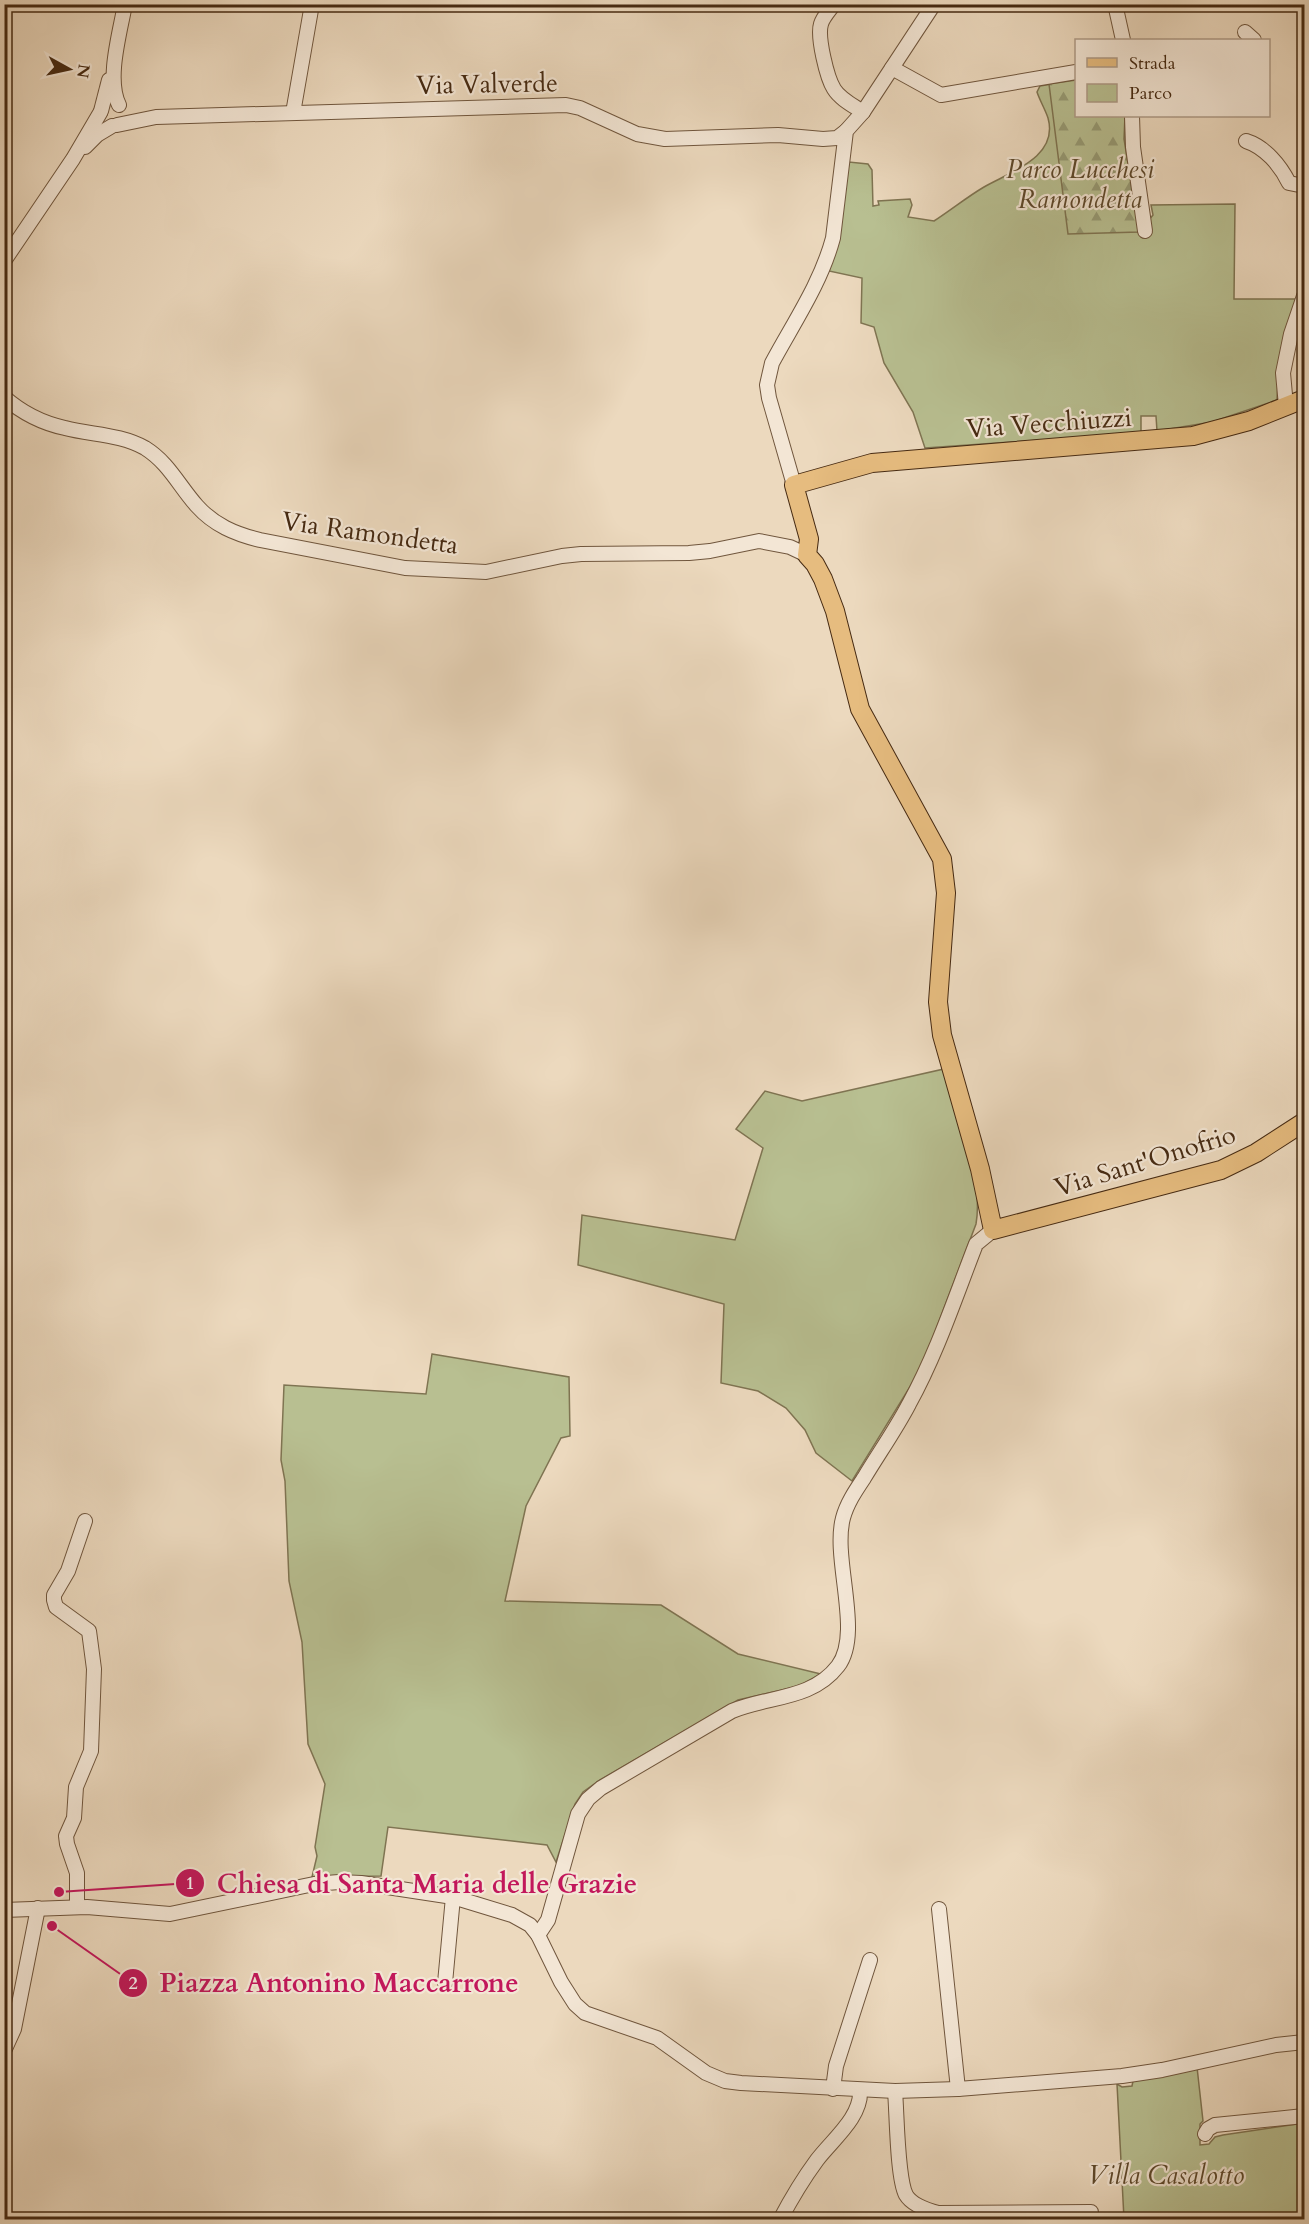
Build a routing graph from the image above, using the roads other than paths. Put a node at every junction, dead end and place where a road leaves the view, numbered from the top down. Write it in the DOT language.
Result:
graph roads {
  1 [pos="125,4"];
  2 [pos="312,4"];
  3 [pos="834,4"];
  4 [pos="934,4"];
  5 [pos="1115,4"];
  6 [pos="1123,39"];
  7 [pos="116,57"];
  8 [pos="892,68"];
  9 [pos="1075,72"];
  10 [pos="121,107"];
  11 [pos="100,112"];
  12 [pos="864,112"];
  13 [pos="293,113"];
  14 [pos="156,117"];
  15 [pos="1132,117"];
  16 [pos="115,125"];
  17 [pos="846,131"];
  18 [pos="1246,141"];
  19 [pos="73,159"];
  20 [pos="1305,186"];
  21 [pos="1145,231"];
  22 [pos="4,261"];
  23 [pos="1305,296"];
  24 [pos="4,398"];
  25 [pos="1305,399"];
  26 [pos="1286,406"];
  27 [pos="794,485"];
  28 [pos="807,555"];
  29 [pos="1305,1122"];
  30 [pos="993,1230"];
  31 [pos="85,1521"];
  32 [pos="453,1897"];
  33 [pos="77,1907"];
  34 [pos="38,1908"];
  35 [pos="939,1909"];
  36 [pos="4,1910"];
  37 [pos="538,1935"];
  38 [pos="870,1960"];
  39 [pos="445,1983"];
  40 [pos="1305,2042"];
  41 [pos="4,2051"];
  42 [pos="833,2089"];
  43 [pos="958,2089"];
  44 [pos="860,2090"];
  45 [pos="895,2091"];
  46 [pos="1305,2116"];
  47 [pos="1205,2134"];
  48 [pos="1091,2212"];
  49 [pos="780,2220"];
  1 -- 7 [label="street"];
  2 -- 13 [label="street"];
  3 -- 12 [label="street"];
  4 -- 8 [label="street"];
  5 -- 6 [label="street"];
  7 -- 10 [label="street"];
  7 -- 11 [label="street"];
  8 -- 9 [label="street"];
  8 -- 12 [label="street"];
  10 -- 11 [label="street"];
  10 -- 14 [label="street"];
  10 -- 16 [label="street"];
  11 -- 16 [label="street"];
  11 -- 19 [label="street"];
  12 -- 17 [label="street"];
  13 -- 14 [label="street, Via Valverde"];
  13 -- 17 [label="street, Via Valverde"];
  14 -- 16 [label="street"];
  15 -- 21 [label="street"];
  16 -- 19 [label="street"];
  17 -- 27 [label="street"];
  18 -- 20 [label="street"];
  19 -- 22 [label="street"];
  23 -- 26 [label="street"];
  24 -- 28 [label="street, Via Ramondetta"];
  25 -- 26 [label="main road, Via Vecchiuzzi"];
  26 -- 27 [label="main road, Via Vecchiuzzi"];
  27 -- 28 [label="main road"];
  28 -- 30 [label="main road"];
  29 -- 30 [label="main road, Via Sant'Onofrio"];
  30 -- 37 [label="street"];
  31 -- 33 [label="street"];
  32 -- 33 [label="street"];
  32 -- 37 [label="street"];
  32 -- 39 [label="street"];
  33 -- 34 [label="street"];
  34 -- 36 [label="street"];
  34 -- 41 [label="street"];
  35 -- 43 [label="street"];
  37 -- 42 [label="street"];
  38 -- 42 [label="street"];
  40 -- 43 [label="street"];
  42 -- 44 [label="street"];
  43 -- 45 [label="street"];
  44 -- 45 [label="street"];
  44 -- 49 [label="street"];
  45 -- 48 [label="street"];
  46 -- 47 [label="street"];
}
